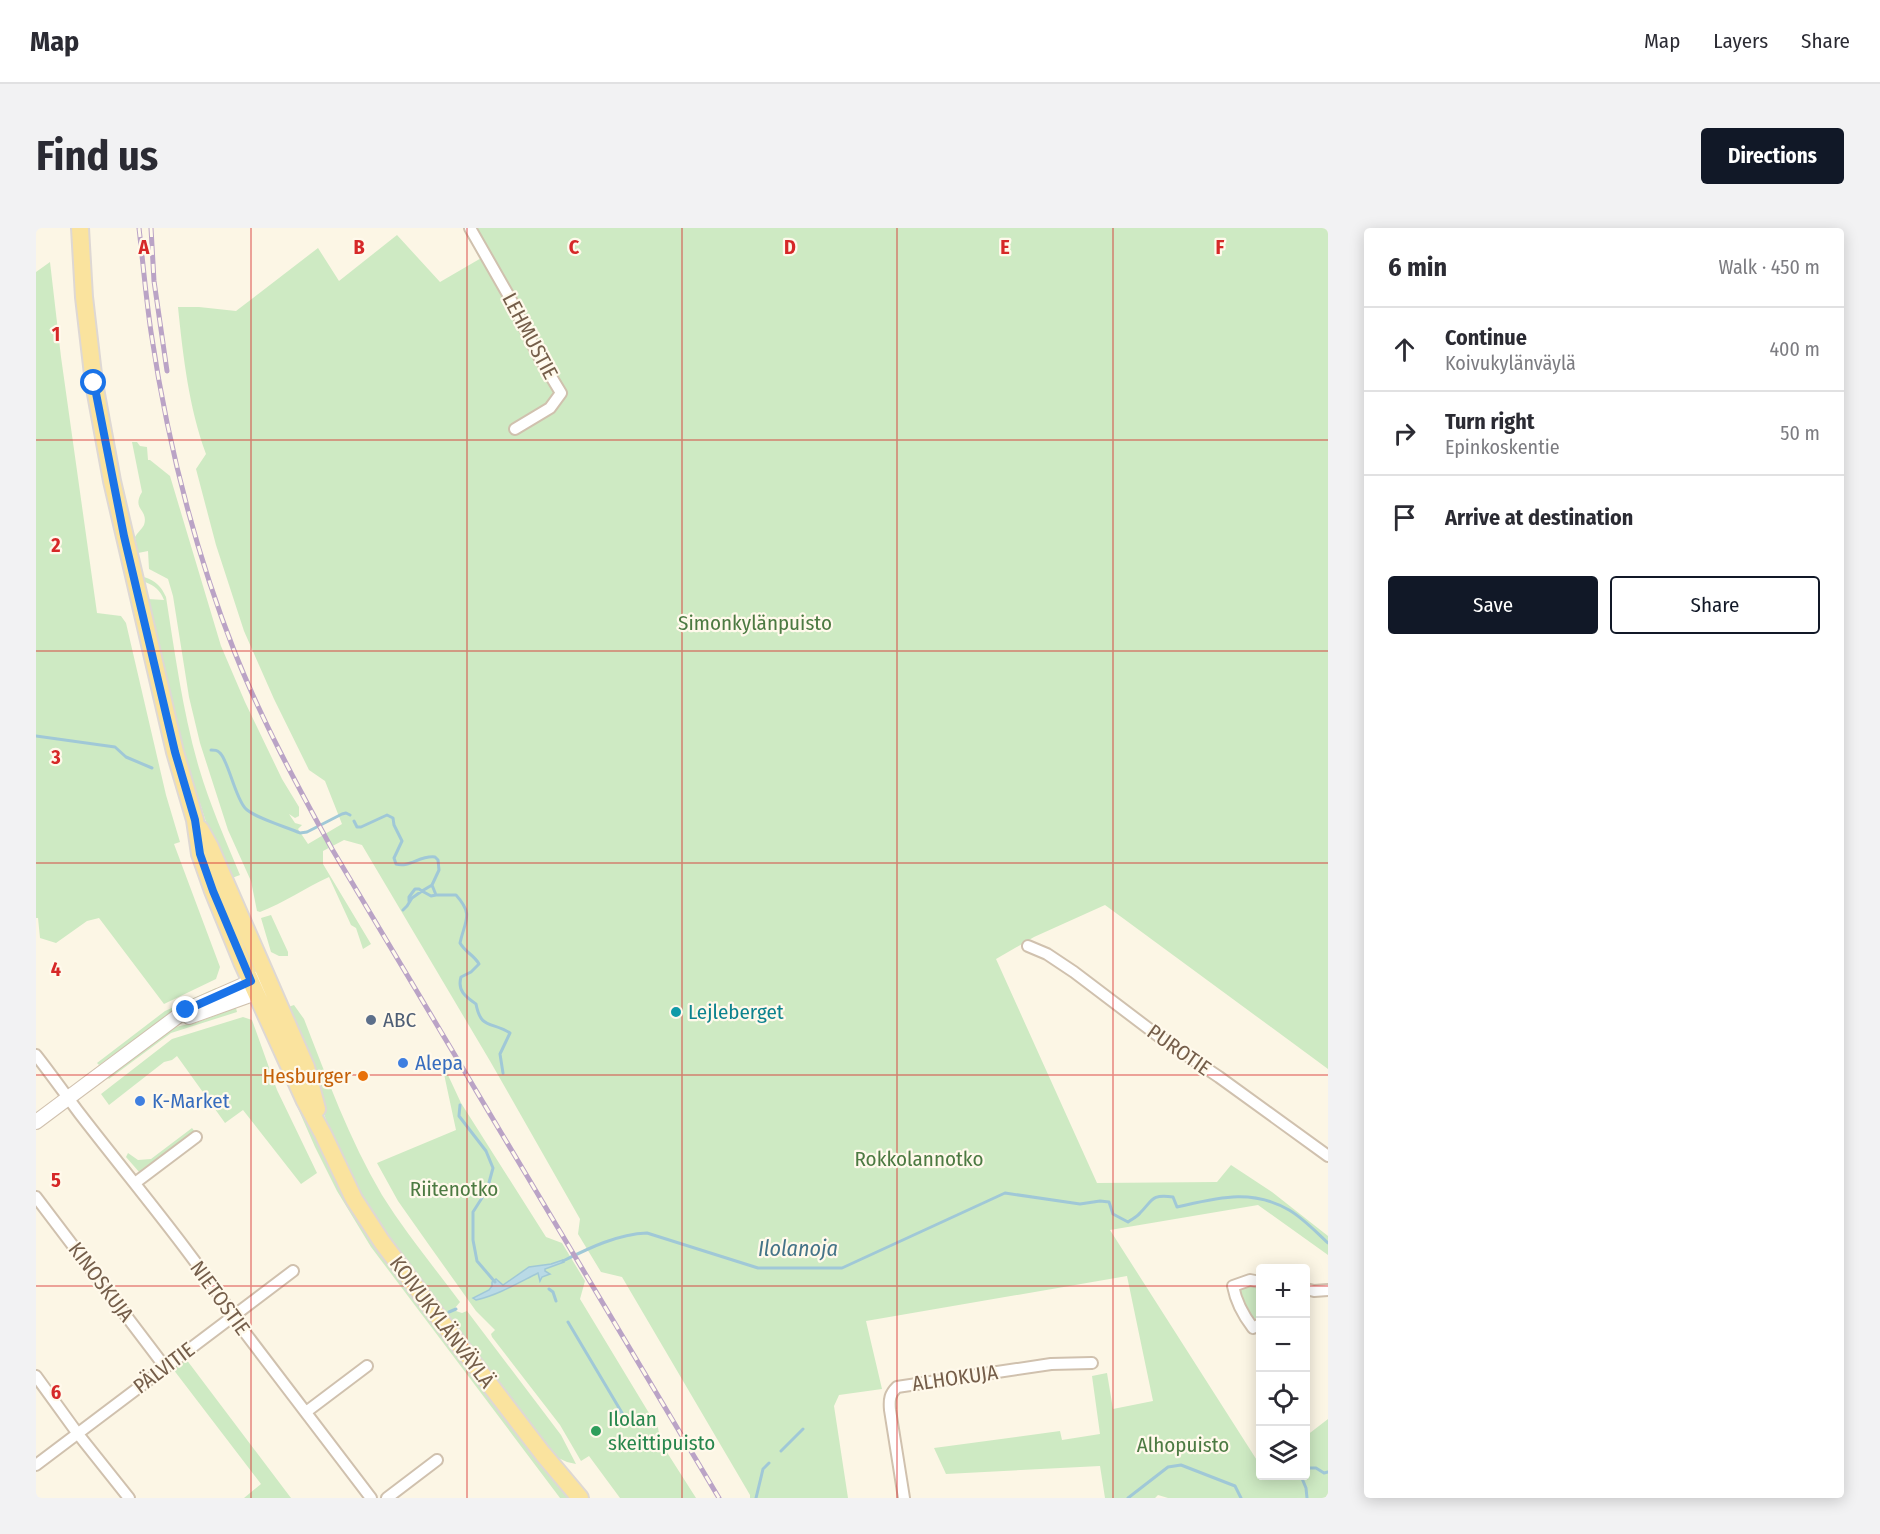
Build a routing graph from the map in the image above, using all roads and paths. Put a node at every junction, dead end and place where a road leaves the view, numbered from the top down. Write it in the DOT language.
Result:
graph roads {
  1 [pos="80,228"];
  2 [pos="470,228"];
  3 [pos="515,429"];
  4 [pos="1028,946"];
  5 [pos="261,984"];
  6 [pos="36,1055"];
  7 [pos="68,1098"];
  8 [pos="36,1122"];
  9 [pos="196,1137"];
  10 [pos="1328,1156"];
  11 [pos="135,1183"];
  12 [pos="36,1197"];
  13 [pos="293,1271"];
  14 [pos="1256,1282"];
  15 [pos="1328,1290"];
  16 [pos="1310,1293"];
  17 [pos="233,1316"];
  18 [pos="1256,1326"];
  19 [pos="1092,1363"];
  20 [pos="367,1366"];
  21 [pos="165,1367"];
  22 [pos="36,1376"];
  23 [pos="306,1412"];
  24 [pos="78,1434"];
  25 [pos="437,1460"];
  26 [pos="36,1465"];
  27 [pos="129,1498"];
  28 [pos="371,1498"];
  29 [pos="387,1498"];
  30 [pos="580,1498"];
  31 [pos="904,1498"];
  1 -- 5 [label="main road, KOIVUKYLÄNVÄYLÄ"];
  2 -- 3 [label="street, LEHMUSTIE"];
  4 -- 10 [label="street, PUROTIE"];
  5 -- 7 [label="street"];
  5 -- 30 [label="main road, KOIVUKYLÄNVÄYLÄ"];
  6 -- 7 [label="street, NIETOSTIE"];
  7 -- 8 [label="street"];
  7 -- 11 [label="street, NIETOSTIE"];
  9 -- 11 [label="street"];
  11 -- 17 [label="street, NIETOSTIE"];
  12 -- 21 [label="street, KINOSKUJA"];
  13 -- 17 [label="street, PÄLVITIE"];
  14 -- 18 [label="street"];
  15 -- 16 [label="street"];
  17 -- 21 [label="street, PÄLVITIE"];
  17 -- 23 [label="street, NIETOSTIE"];
  19 -- 31 [label="street, ALHOKUJA"];
  20 -- 23 [label="street"];
  21 -- 24 [label="street, PÄLVITIE"];
  22 -- 24 [label="street"];
  23 -- 28 [label="street, NIETOSTIE"];
  24 -- 26 [label="street, PÄLVITIE"];
  24 -- 27 [label="street"];
  25 -- 29 [label="street"];
}
